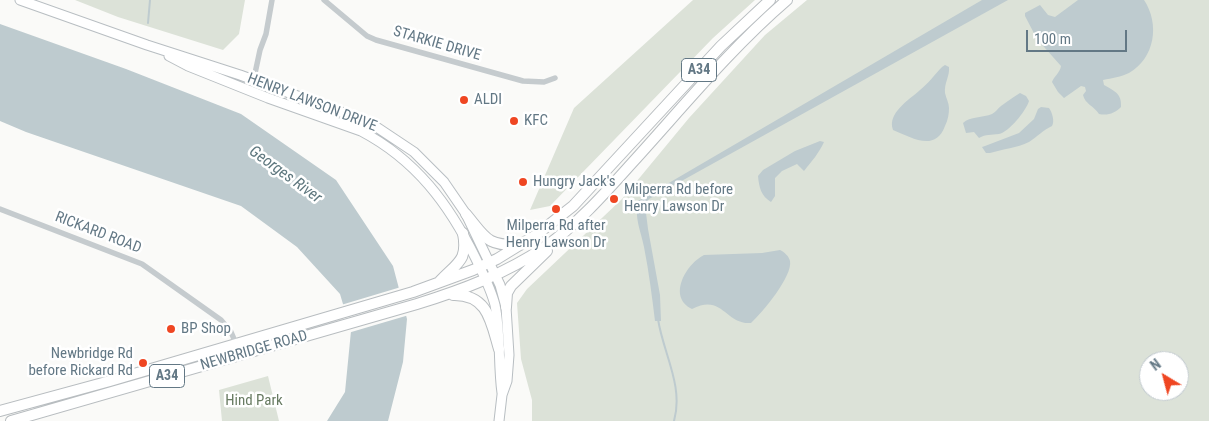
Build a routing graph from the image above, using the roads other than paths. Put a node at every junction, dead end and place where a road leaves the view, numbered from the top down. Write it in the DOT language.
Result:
graph roads {
  1 [pos="20,0"];
  2 [pos="272,0"];
  3 [pos="324,0"];
  4 [pos="770,0"];
  5 [pos="787,0"];
  6 [pos="147,45"];
  7 [pos="555,78"];
  8 [pos="254,81"];
  9 [pos="251,92"];
  10 [pos="0,209"];
  11 [pos="466,214"];
  12 [pos="572,225"];
  13 [pos="463,233"];
  14 [pos="521,245"];
  15 [pos="485,265"];
  16 [pos="491,278"];
  17 [pos="438,283"];
  18 [pos="439,297"];
  19 [pos="506,307"];
  20 [pos="236,344"];
  21 [pos="499,349"];
  22 [pos="241,355"];
  23 [pos="502,396"];
  24 [pos="0,411"];
  25 [pos="11,421"];
  26 [pos="499,421"];
  1 -- 6 [label="main road, HENRY LAWSON DRIVE"];
  2 -- 8 [label="street"];
  3 -- 7 [label="street, STARKIE DRIVE"];
  4 -- 14 [label="highway, A34"];
  5 -- 12 [label="highway, A34"];
  6 -- 8 [label="main road, HENRY LAWSON DRIVE"];
  6 -- 9 [label="main road, HENRY LAWSON DRIVE"];
  8 -- 9 [label="street"];
  8 -- 11 [label="main road, HENRY LAWSON DRIVE"];
  9 -- 13 [label="main road, HENRY LAWSON DRIVE"];
  10 -- 20 [label="street, RICKARD ROAD"];
  11 -- 14 [label="highway"];
  11 -- 15 [label="main road, HENRY LAWSON DRIVE"];
  12 -- 16 [label="highway, A34"];
  12 -- 19 [label="highway"];
  13 -- 15 [label="main road, HENRY LAWSON DRIVE"];
  13 -- 17 [label="highway"];
  14 -- 15 [label="highway, A34"];
  15 -- 16 [label="main road, HENRY LAWSON DRIVE"];
  15 -- 17 [label="highway, NEWBRIDGE ROAD / A34"];
  16 -- 18 [label="highway, NEWBRIDGE ROAD / A34"];
  16 -- 19 [label="main road, HENRY LAWSON DRIVE"];
  16 -- 21 [label="main road, HENRY LAWSON DRIVE"];
  17 -- 20 [label="highway, NEWBRIDGE ROAD / A34"];
  18 -- 21 [label="highway"];
  18 -- 22 [label="highway, NEWBRIDGE ROAD / A34"];
  19 -- 23 [label="main road, HENRY LAWSON DRIVE"];
  20 -- 22 [label="street, RICKARD ROAD"];
  20 -- 24 [label="highway, NEWBRIDGE ROAD / A34"];
  21 -- 23 [label="main road, HENRY LAWSON DRIVE"];
  22 -- 25 [label="highway, NEWBRIDGE ROAD / A34"];
  23 -- 26 [label="main road, HENRY LAWSON DRIVE"];
}
